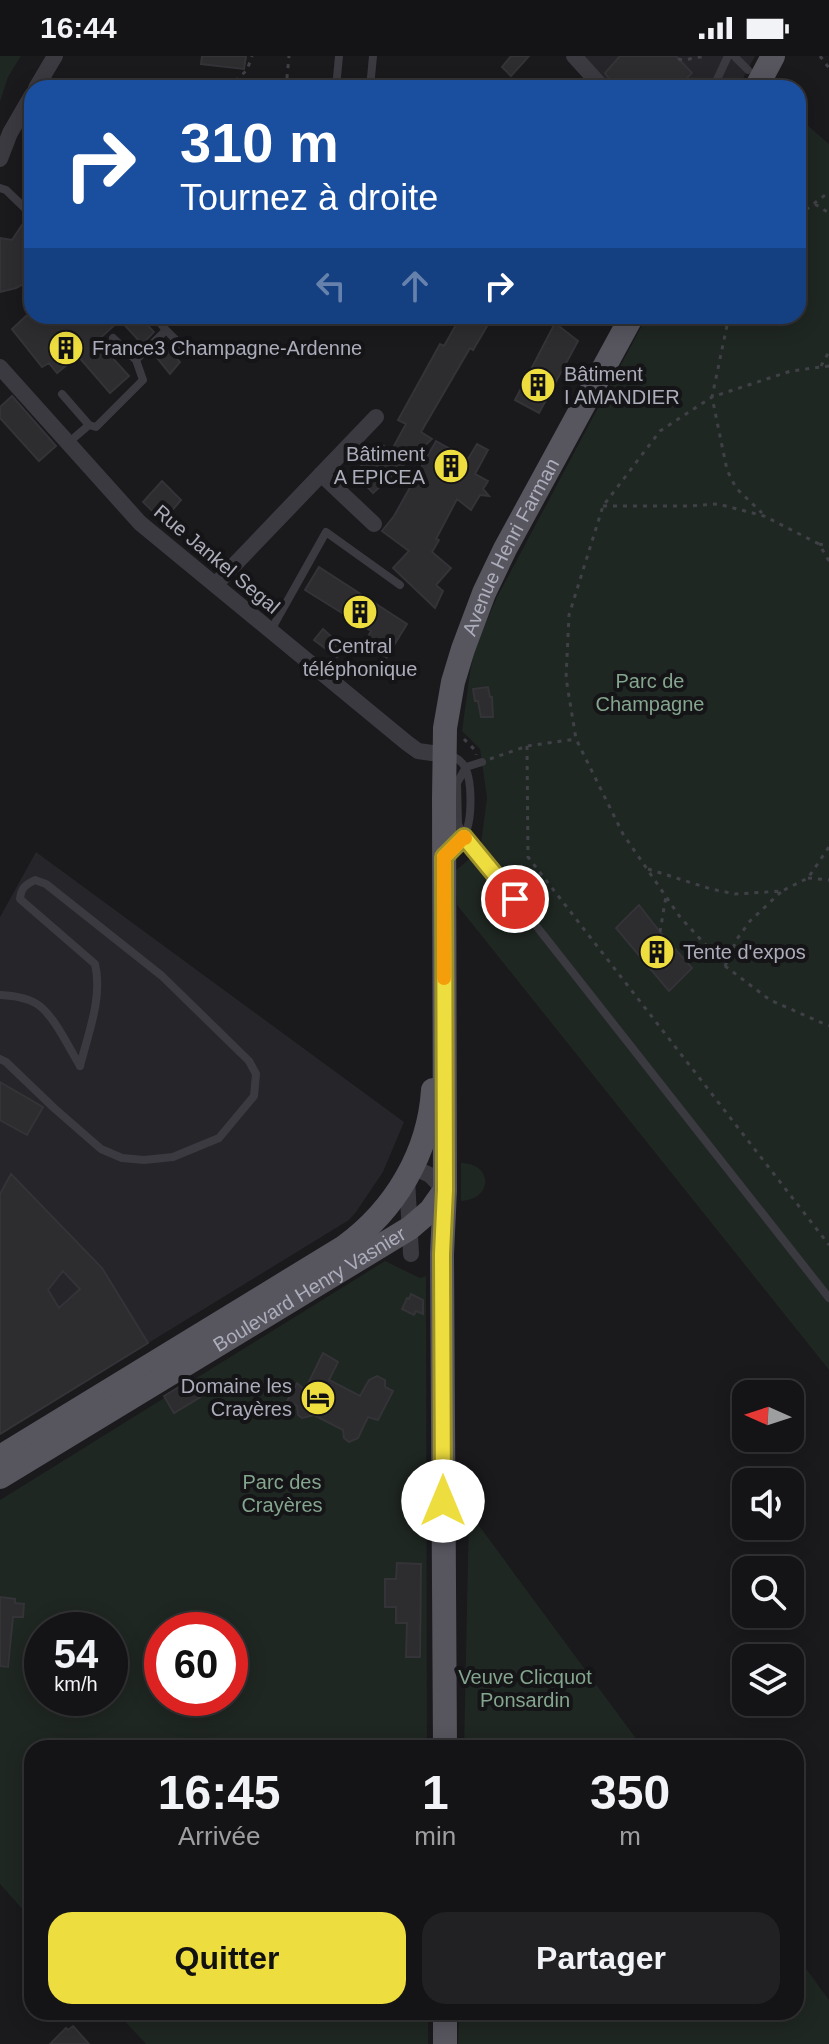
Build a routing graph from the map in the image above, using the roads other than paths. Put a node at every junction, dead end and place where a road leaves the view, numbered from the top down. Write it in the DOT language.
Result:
graph roads {
  1 [pos="55,56"];
  2 [pos="339,56"];
  3 [pos="373,56"];
  4 [pos="574,56"];
  5 [pos="773,56"];
  6 [pos="743,69"];
  7 [pos="42,80"];
  8 [pos="337,80"];
  9 [pos="371,80"];
  10 [pos="596,80"];
  11 [pos="726,80"];
  12 [pos="24,112"];
  13 [pos="0,159"];
  14 [pos="0,188"];
  15 [pos="24,207"];
  16 [pos="161,324"];
  17 [pos="612,324"];
  18 [pos="628,324"];
  19 [pos="166,330"];
  20 [pos="113,338"];
  21 [pos="187,351"];
  22 [pos="136,360"];
  23 [pos="0,367"];
  24 [pos="62,394"];
  25 [pos="376,417"];
  26 [pos="89,425"];
  27 [pos="68,443"];
  28 [pos="321,474"];
  29 [pos="374,524"];
  30 [pos="215,585"];
  31 [pos="400,585"];
  32 [pos="271,630"];
  33 [pos="479,762"];
  34 [pos="449,769"];
  35 [pos="464,837"];
  36 [pos="444,857"];
  37 [pos="0,995"];
  38 [pos="0,1059"];
  39 [pos="409,1173"];
  40 [pos="445,1190"];
  41 [pos="410,1228"];
  42 [pos="442,1232"];
  43 [pos="829,1298"];
  44 [pos="0,1457"];
  45 [pos="0,1477"];
  46 [pos="445,1740"];
  47 [pos="445,2020"];
  48 [pos="445,2044"];
  1 -- 7 [label="street"];
  2 -- 8 [label="lane"];
  3 -- 9 [label="lane"];
  4 -- 10 [label="street"];
  5 -- 6 [label="main road"];
  6 -- 11 [label="lane"];
  12 -- 13 [label="street"];
  14 -- 15 [label="lane"];
  16 -- 19 [label="lane"];
  17 -- 34 [label="main road, Avenue Henri Farman"];
  18 -- 34 [label="main road, Avenue Henri Farman"];
  19 -- 21 [label="lane"];
  19 -- 22 [label="lane"];
  20 -- 22 [label="lane"];
  22 -- 26 [label="lane"];
  23 -- 27 [label="street, Rue Jankel Segal"];
  24 -- 26 [label="lane"];
  25 -- 28 [label="street"];
  26 -- 27 [label="lane"];
  27 -- 30 [label="street, Rue Jankel Segal"];
  28 -- 29 [label="street"];
  28 -- 30 [label="street"];
  30 -- 32 [label="street, Rue Jankel Segal"];
  31 -- 32 [label="lane"];
  32 -- 34 [label="street, Rue Jankel Segal"];
  33 -- 34 [label="lane"];
  34 -- 35 [label="lane"];
  34 -- 35 [label="lane"];
  34 -- 36 [label="main road"];
  34 -- 39 [label="main road, Boulevard Henry Vasnier"];
  35 -- 36 [label="lane"];
  35 -- 43 [label="lane"];
  36 -- 40 [label="main road"];
  37 -- 38 [label="lane"];
  39 -- 40 [label="street"];
  39 -- 41 [label="street"];
  39 -- 44 [label="main road, Boulevard Henry Vasnier"];
  40 -- 41 [label="main road, Boulevard Henry Vasnier"];
  40 -- 42 [label="main road"];
  41 -- 42 [label="street"];
  41 -- 45 [label="main road, Boulevard Henry Vasnier"];
  42 -- 46 [label="main road"];
  47 -- 48 [label="main road"];
}
